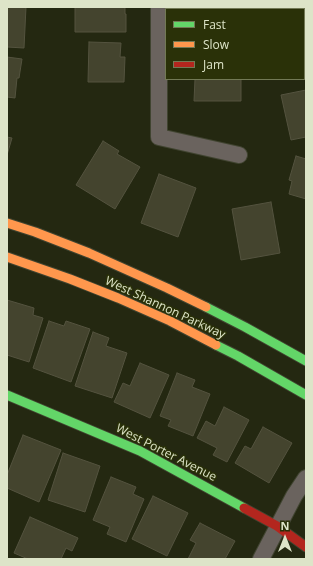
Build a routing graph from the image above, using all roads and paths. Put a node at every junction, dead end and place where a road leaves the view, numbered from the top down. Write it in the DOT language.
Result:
graph roads {
  1 [pos="159,7"];
  2 [pos="239,155"];
  3 [pos="7,223"];
  4 [pos="7,257"];
  5 [pos="306,361"];
  6 [pos="7,395"];
  7 [pos="306,395"];
  8 [pos="306,478"];
  9 [pos="277,526"];
  10 [pos="306,547"];
  11 [pos="260,559"];
  1 -- 2 [label="street"];
  3 -- 5 [label="street, West Shannon Parkway"];
  4 -- 7 [label="street, West Shannon Parkway"];
  6 -- 9 [label="street, West Porter Avenue"];
  8 -- 9 [label="street"];
  9 -- 10 [label="street, West Porter Avenue"];
  9 -- 11 [label="street"];
}
